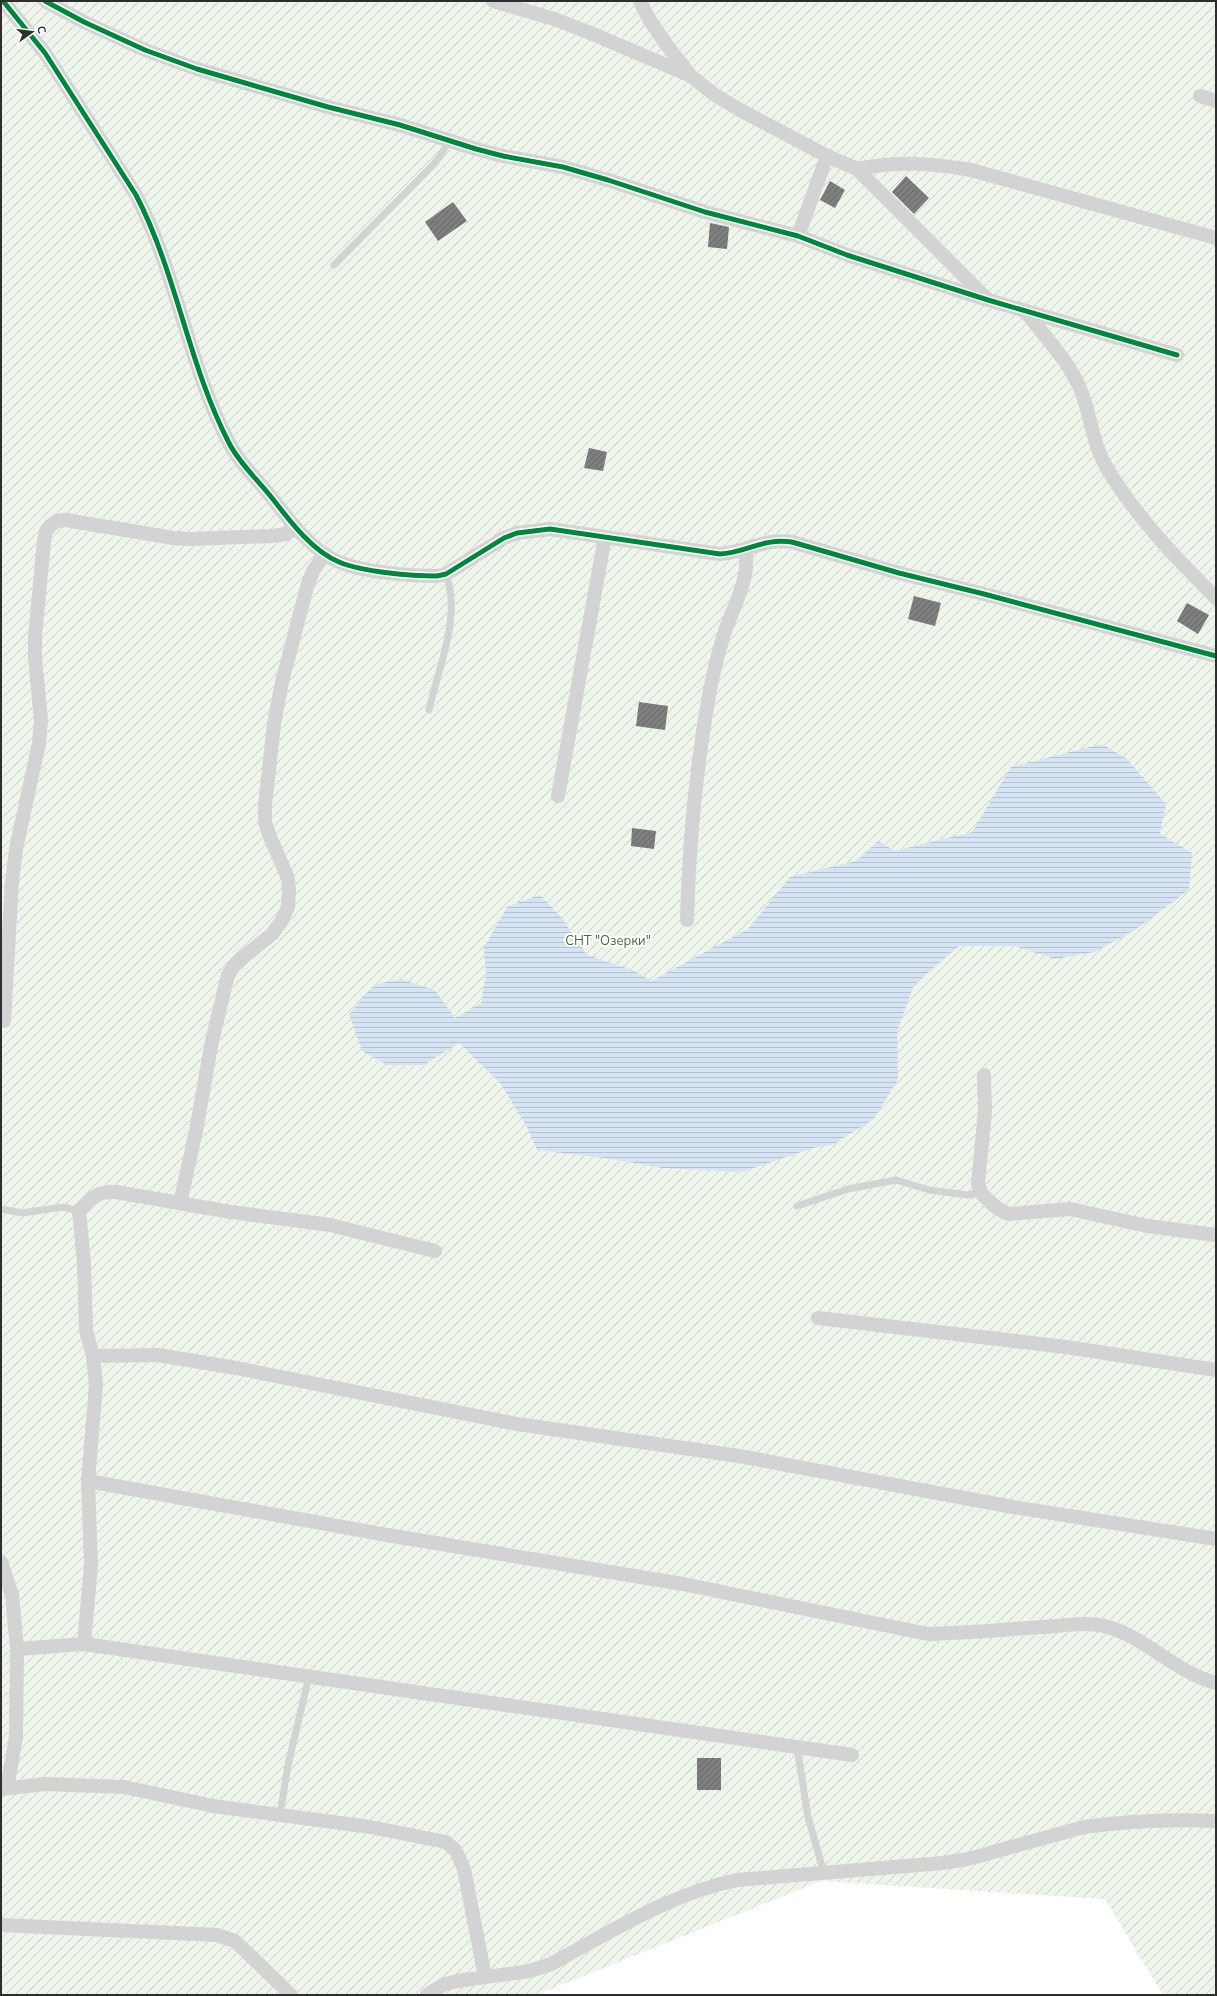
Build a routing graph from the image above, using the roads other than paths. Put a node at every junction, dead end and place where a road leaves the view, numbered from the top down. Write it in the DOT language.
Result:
graph roads {
  1 [pos="3,1"];
  2 [pos="45,1"];
  3 [pos="493,1"];
  4 [pos="640,1"];
  5 [pos="692,76"];
  6 [pos="1200,96"];
  7 [pos="1216,101"];
  8 [pos="448,141"];
  9 [pos="828,156"];
  10 [pos="857,169"];
  11 [pos="798,236"];
  12 [pos="1216,238"];
  13 [pos="334,264"];
  14 [pos="988,300"];
  15 [pos="1025,311"];
  16 [pos="1177,355"];
  17 [pos="296,528"];
  18 [pos="605,537"];
  19 [pos="745,550"];
  20 [pos="325,554"];
  21 [pos="446,574"];
  22 [pos="1216,598"];
  23 [pos="1216,656"];
  24 [pos="429,710"];
  25 [pos="558,796"];
  26 [pos="687,920"];
  27 [pos="4,1021"];
  28 [pos="984,1075"];
  29 [pos="981,1193"];
  30 [pos="180,1203"];
  31 [pos="797,1206"];
  32 [pos="1,1210"];
  33 [pos="79,1211"];
  34 [pos="1216,1235"];
  35 [pos="435,1251"];
  36 [pos="818,1318"];
  37 [pos="93,1356"];
  38 [pos="1216,1370"];
  39 [pos="88,1482"];
  40 [pos="1216,1539"];
  41 [pos="1,1562"];
  42 [pos="84,1644"];
  43 [pos="17,1649"];
  44 [pos="309,1676"];
  45 [pos="1216,1683"];
  46 [pos="797,1747"];
  47 [pos="852,1754"];
  48 [pos="4,1788"];
  49 [pos="280,1815"];
  50 [pos="1216,1821"];
  51 [pos="824,1873"];
  52 [pos="1,1925"];
  53 [pos="484,1977"];
  54 [pos="291,1995"];
  55 [pos="428,1995"];
  1 -- 17 [label="street"];
  2 -- 8 [label="street"];
  3 -- 5 [label="street"];
  4 -- 5 [label="street"];
  5 -- 9 [label="street"];
  6 -- 7 [label="street"];
  8 -- 11 [label="street"];
  8 -- 13 [label="lane"];
  9 -- 10 [label="street"];
  9 -- 11 [label="street"];
  10 -- 12 [label="street"];
  10 -- 14 [label="street"];
  11 -- 14 [label="street"];
  14 -- 15 [label="street"];
  15 -- 16 [label="street"];
  15 -- 22 [label="street"];
  17 -- 20 [label="street"];
  17 -- 27 [label="street"];
  18 -- 19 [label="street"];
  18 -- 21 [label="street"];
  18 -- 25 [label="street"];
  19 -- 23 [label="street"];
  19 -- 26 [label="street"];
  20 -- 21 [label="street"];
  20 -- 30 [label="street"];
  21 -- 24 [label="lane"];
  28 -- 29 [label="street"];
  29 -- 31 [label="lane"];
  29 -- 34 [label="street"];
  30 -- 33 [label="street"];
  30 -- 35 [label="street"];
  32 -- 33 [label="lane"];
  33 -- 37 [label="street"];
  36 -- 38 [label="street"];
  37 -- 39 [label="street"];
  37 -- 40 [label="street"];
  39 -- 42 [label="street"];
  39 -- 45 [label="street"];
  41 -- 43 [label="street"];
  42 -- 43 [label="street"];
  42 -- 44 [label="street"];
  43 -- 48 [label="street"];
  44 -- 46 [label="street"];
  44 -- 49 [label="lane"];
  46 -- 47 [label="street"];
  46 -- 51 [label="lane"];
  48 -- 49 [label="street"];
  49 -- 53 [label="street"];
  50 -- 51 [label="street"];
  51 -- 53 [label="street"];
  52 -- 54 [label="street"];
  53 -- 55 [label="street"];
}
